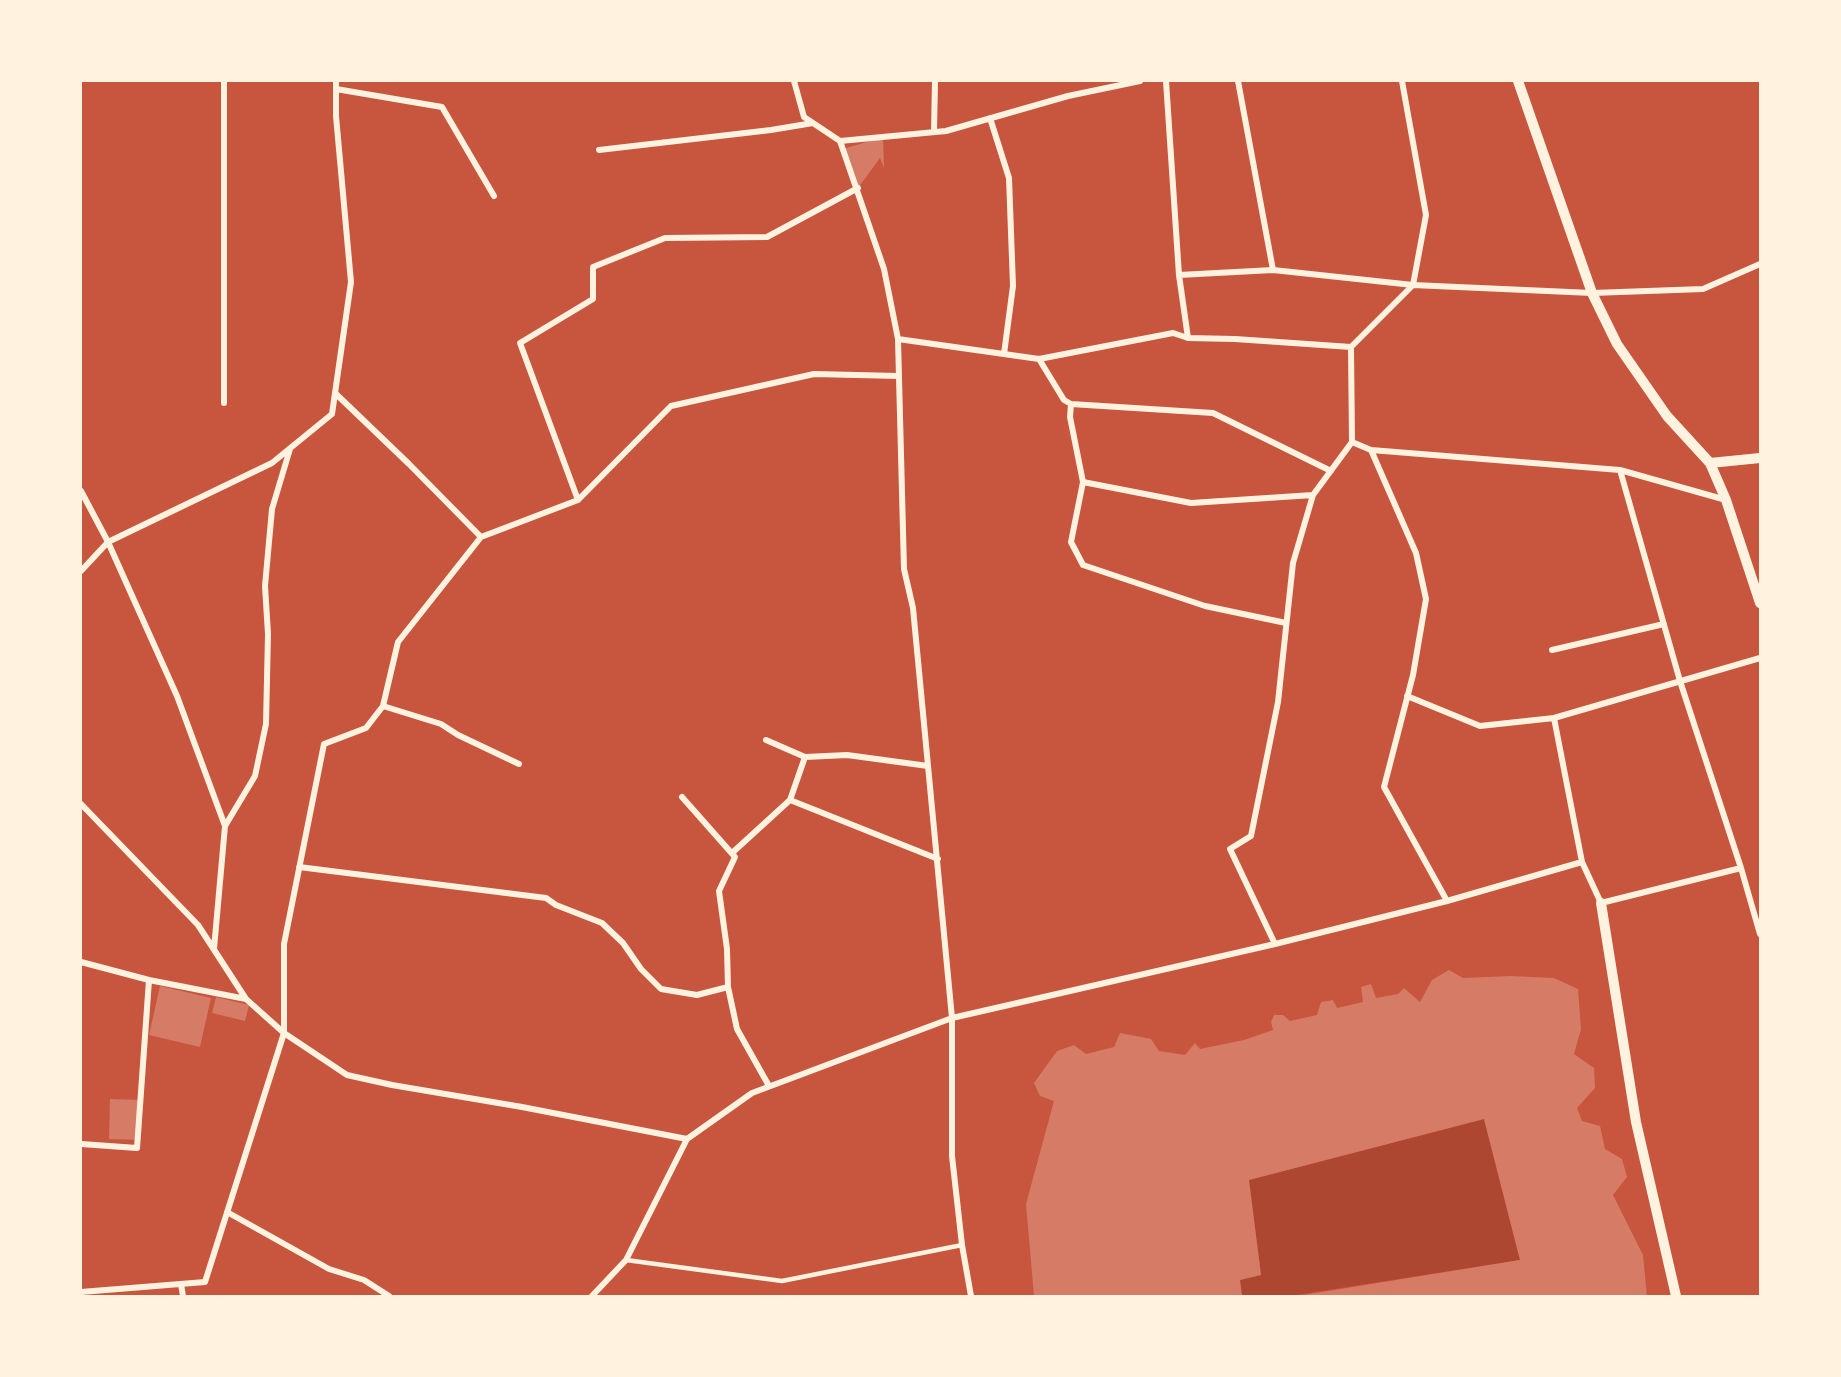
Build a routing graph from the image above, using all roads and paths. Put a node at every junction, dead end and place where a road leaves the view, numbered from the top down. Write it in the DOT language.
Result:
graph roads {
  1 [pos="224,81"];
  2 [pos="336,81"];
  3 [pos="794,81"];
  4 [pos="935,81"];
  5 [pos="1140,81"];
  6 [pos="1166,81"];
  7 [pos="1238,81"];
  8 [pos="1402,81"];
  9 [pos="1518,81"];
  10 [pos="336,89"];
  11 [pos="990,118"];
  12 [pos="813,123"];
  13 [pos="934,132"];
  14 [pos="840,141"];
  15 [pos="599,150"];
  16 [pos="858,188"];
  17 [pos="494,196"];
  18 [pos="1760,264"];
  19 [pos="1273,270"];
  20 [pos="1179,274"];
  21 [pos="1413,285"];
  22 [pos="1592,293"];
  23 [pos="1188,338"];
  24 [pos="897,339"];
  25 [pos="1350,347"];
  26 [pos="1004,354"];
  27 [pos="1039,359"];
  28 [pos="899,376"];
  29 [pos="335,393"];
  30 [pos="224,404"];
  31 [pos="1071,404"];
  32 [pos="1352,442"];
  33 [pos="290,448"];
  34 [pos="1371,450"];
  35 [pos="1760,458"];
  36 [pos="1710,462"];
  37 [pos="1620,470"];
  38 [pos="1331,471"];
  39 [pos="1083,482"];
  40 [pos="81,491"];
  41 [pos="1313,495"];
  42 [pos="578,500"];
  43 [pos="1726,500"];
  44 [pos="481,537"];
  45 [pos="108,542"];
  46 [pos="81,572"];
  47 [pos="1760,603"];
  48 [pos="1287,623"];
  49 [pos="1664,624"];
  50 [pos="1552,650"];
  51 [pos="1760,658"];
  52 [pos="1680,681"];
  53 [pos="1407,696"];
  54 [pos="383,706"];
  55 [pos="1554,718"];
  56 [pos="766,740"];
  57 [pos="805,757"];
  58 [pos="519,764"];
  59 [pos="928,766"];
  60 [pos="682,796"];
  61 [pos="790,800"];
  62 [pos="81,804"];
  63 [pos="225,826"];
  64 [pos="732,853"];
  65 [pos="938,859"];
  66 [pos="1582,862"];
  67 [pos="299,867"];
  68 [pos="1741,868"];
  69 [pos="1447,901"];
  70 [pos="1601,903"];
  71 [pos="1760,934"];
  72 [pos="1275,944"];
  73 [pos="214,950"];
  74 [pos="81,962"];
  75 [pos="149,980"];
  76 [pos="728,987"];
  77 [pos="246,999"];
  78 [pos="952,1017"];
  79 [pos="284,1033"];
  80 [pos="769,1086"];
  81 [pos="687,1139"];
  82 [pos="81,1144"];
  83 [pos="227,1212"];
  84 [pos="962,1245"];
  85 [pos="626,1260"];
  86 [pos="181,1284"];
  87 [pos="81,1292"];
  88 [pos="183,1296"];
  89 [pos="389,1296"];
  90 [pos="592,1296"];
  91 [pos="972,1296"];
  92 [pos="1676,1296"];
  1 -- 30 [label="street"];
  2 -- 10 [label="street"];
  3 -- 12 [label="street"];
  4 -- 13 [label="street"];
  5 -- 11 [label="street"];
  6 -- 20 [label="street"];
  7 -- 19 [label="street"];
  8 -- 21 [label="street"];
  9 -- 22 [label="street"];
  10 -- 17 [label="street"];
  10 -- 29 [label="street"];
  11 -- 13 [label="street"];
  11 -- 26 [label="street"];
  12 -- 14 [label="street"];
  12 -- 15 [label="street"];
  13 -- 14 [label="street"];
  14 -- 16 [label="street"];
  16 -- 24 [label="street"];
  16 -- 42 [label="street"];
  18 -- 22 [label="street"];
  19 -- 20 [label="street"];
  19 -- 21 [label="street"];
  20 -- 23 [label="street"];
  21 -- 22 [label="street"];
  21 -- 25 [label="street"];
  22 -- 36 [label="street"];
  23 -- 25 [label="street"];
  23 -- 27 [label="street"];
  24 -- 26 [label="street"];
  24 -- 28 [label="street"];
  25 -- 32 [label="street"];
  26 -- 27 [label="street"];
  27 -- 31 [label="street"];
  28 -- 42 [label="street"];
  28 -- 59 [label="street"];
  29 -- 33 [label="street"];
  29 -- 44 [label="street"];
  31 -- 38 [label="street"];
  31 -- 39 [label="street"];
  32 -- 34 [label="street"];
  32 -- 38 [label="street"];
  33 -- 45 [label="street"];
  33 -- 63 [label="street"];
  34 -- 37 [label="street"];
  34 -- 53 [label="street"];
  35 -- 36 [label="street"];
  36 -- 43 [label="street"];
  37 -- 43 [label="street"];
  37 -- 49 [label="street"];
  38 -- 41 [label="street"];
  39 -- 41 [label="street"];
  39 -- 48 [label="street"];
  40 -- 45 [label="street"];
  41 -- 48 [label="street"];
  42 -- 44 [label="street"];
  43 -- 47 [label="street"];
  44 -- 54 [label="street"];
  45 -- 46 [label="street"];
  45 -- 63 [label="street"];
  48 -- 72 [label="street"];
  49 -- 50 [label="street"];
  49 -- 52 [label="street"];
  51 -- 52 [label="street"];
  52 -- 55 [label="street"];
  52 -- 68 [label="street"];
  53 -- 55 [label="street"];
  53 -- 69 [label="street"];
  54 -- 58 [label="street"];
  54 -- 67 [label="street"];
  55 -- 66 [label="street"];
  56 -- 57 [label="street"];
  57 -- 59 [label="street"];
  57 -- 61 [label="street"];
  59 -- 65 [label="street"];
  60 -- 64 [label="street"];
  61 -- 64 [label="street"];
  61 -- 65 [label="street"];
  62 -- 73 [label="street"];
  63 -- 73 [label="street"];
  64 -- 76 [label="street"];
  65 -- 78 [label="street"];
  66 -- 69 [label="street"];
  66 -- 70 [label="street"];
  67 -- 76 [label="street"];
  67 -- 79 [label="street"];
  68 -- 70 [label="street"];
  68 -- 71 [label="street"];
  69 -- 72 [label="street"];
  70 -- 92 [label="street"];
  72 -- 78 [label="street"];
  73 -- 77 [label="street"];
  74 -- 75 [label="street"];
  75 -- 77 [label="street"];
  75 -- 82 [label="street"];
  76 -- 80 [label="street"];
  77 -- 79 [label="street"];
  78 -- 80 [label="street"];
  78 -- 84 [label="street"];
  79 -- 81 [label="street"];
  79 -- 83 [label="street"];
  80 -- 81 [label="street"];
  81 -- 85 [label="street"];
  83 -- 86 [label="street"];
  83 -- 89 [label="street"];
  84 -- 85 [label="lane"];
  84 -- 91 [label="street"];
  85 -- 90 [label="street"];
  86 -- 87 [label="street"];
  86 -- 88 [label="street"];
}
